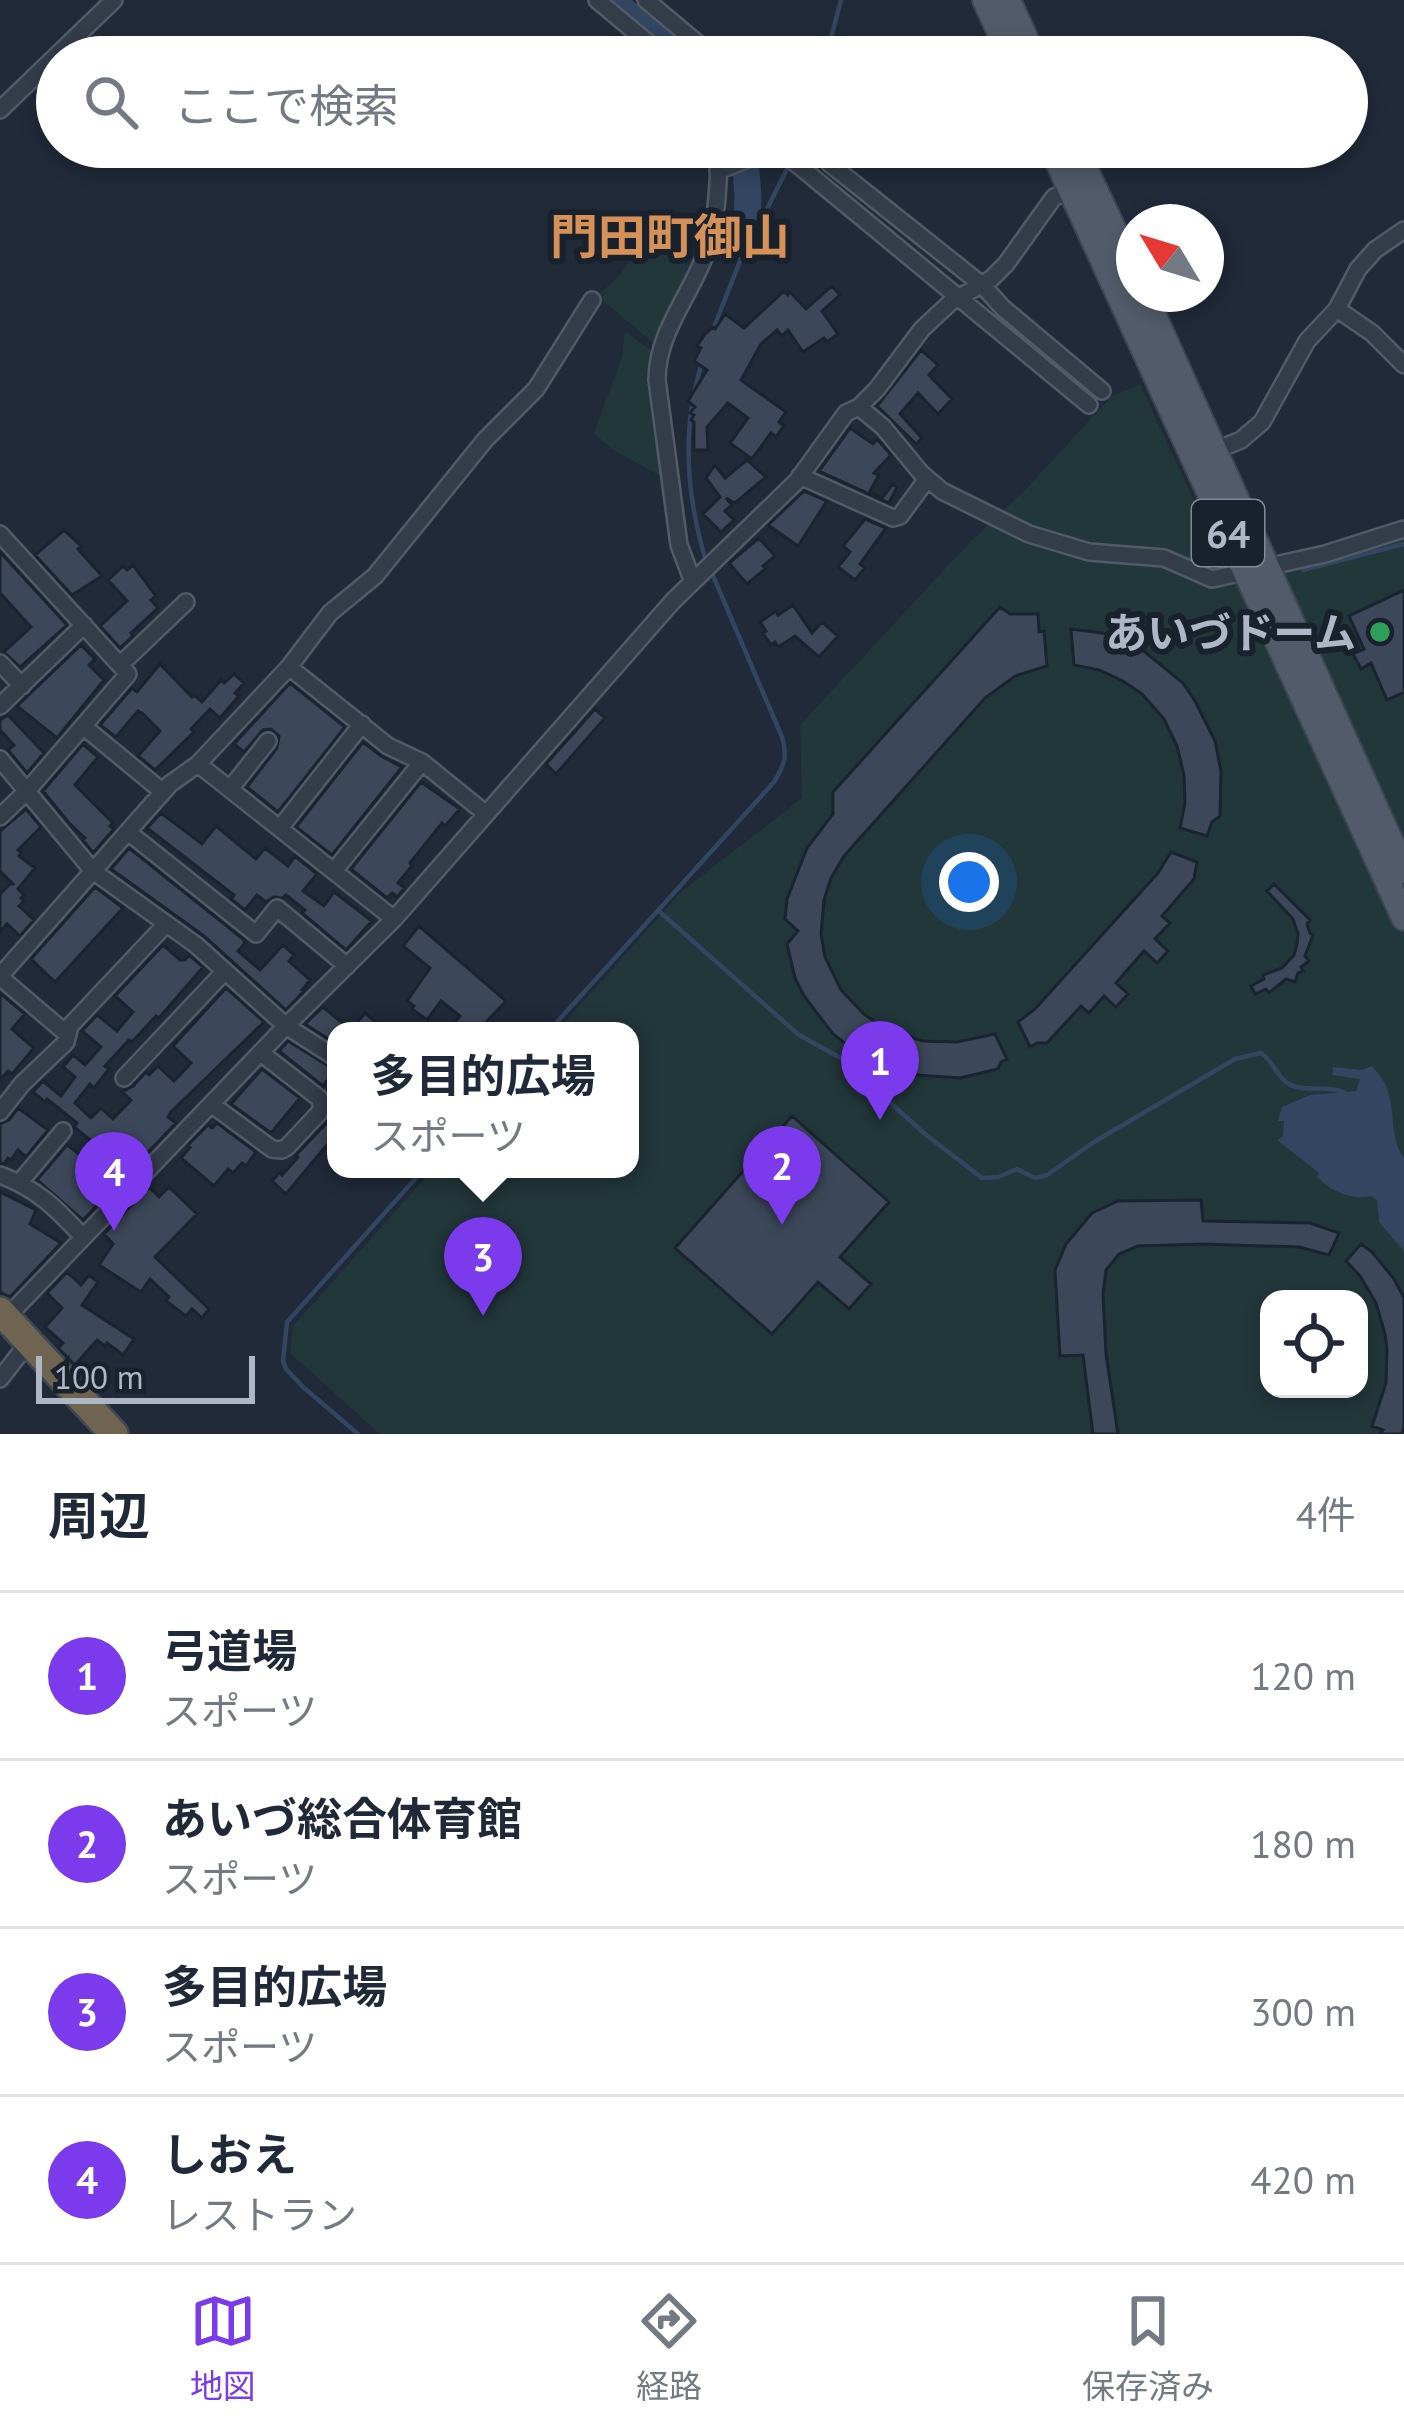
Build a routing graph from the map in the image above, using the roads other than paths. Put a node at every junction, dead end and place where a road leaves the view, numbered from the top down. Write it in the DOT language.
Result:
graph roads {
  1 [pos="114,0"];
  2 [pos="597,0"];
  3 [pos="646,0"];
  4 [pos="985,0"];
  5 [pos="1008,0"];
  6 [pos="77,36"];
  7 [pos="640,36"];
  8 [pos="690,36"];
  9 [pos="1001,36"];
  10 [pos="1024,36"];
  11 [pos="36,75"];
  12 [pos="0,110"];
  13 [pos="718,168"];
  14 [pos="726,168"];
  15 [pos="802,168"];
  16 [pos="835,168"];
  17 [pos="1067,168"];
  18 [pos="1079,168"];
  19 [pos="718,171"];
  20 [pos="1082,188"];
  21 [pos="1404,230"];
  22 [pos="1116,244"];
  23 [pos="982,285"];
  24 [pos="958,298"];
  25 [pos="592,300"];
  26 [pos="1337,309"];
  27 [pos="1152,312"];
  28 [pos="1404,364"];
  29 [pos="1102,392"];
  30 [pos="1089,405"];
  31 [pos="859,406"];
  32 [pos="1214,451"];
  33 [pos="800,476"];
  34 [pos="927,479"];
  35 [pos="1404,529"];
  36 [pos="0,534"];
  37 [pos="1255,568"];
  38 [pos="692,582"];
  39 [pos="186,602"];
  40 [pos="85,625"];
  41 [pos="0,663"];
  42 [pos="120,664"];
  43 [pos="289,667"];
  44 [pos="22,686"];
  45 [pos="0,706"];
  46 [pos="362,724"];
  47 [pos="83,726"];
  48 [pos="268,741"];
  49 [pos="0,759"];
  50 [pos="422,762"];
  51 [pos="197,764"];
  52 [pos="230,789"];
  53 [pos="27,791"];
  54 [pos="163,792"];
  55 [pos="485,813"];
  56 [pos="0,817"];
  57 [pos="280,828"];
  58 [pos="128,832"];
  59 [pos="94,871"];
  60 [pos="334,871"];
  61 [pos="1404,872"];
  62 [pos="1404,918"];
  63 [pos="394,920"];
  64 [pos="166,924"];
  65 [pos="347,966"];
  66 [pos="225,971"];
  67 [pos="0,976"];
  68 [pos="286,1026"];
  69 [pos="68,1035"];
  70 [pos="327,1052"];
  71 [pos="261,1053"];
  72 [pos="124,1078"];
  73 [pos="211,1104"];
  74 [pos="0,1112"];
  75 [pos="63,1131"];
  76 [pos="0,1175"];
  77 [pos="20,1182"];
  78 [pos="82,1236"];
  79 [pos="3,1314"];
  80 [pos="28,1343"];
  81 [pos="0,1379"];
  82 [pos="114,1434"];
  1 -- 6 [label="street"];
  2 -- 7 [label="street"];
  3 -- 8 [label="street"];
  4 -- 9 [label="main road"];
  5 -- 10 [label="main road"];
  11 -- 12 [label="street"];
  13 -- 19 [label="street"];
  14 -- 19 [label="street"];
  15 -- 24 [label="street"];
  16 -- 23 [label="street"];
  17 -- 20 [label="main road, 64"];
  18 -- 20 [label="main road, 64"];
  19 -- 38 [label="street"];
  20 -- 22 [label="main road, 64"];
  20 -- 23 [label="street"];
  20 -- 37 [label="main road, 64"];
  21 -- 26 [label="street"];
  23 -- 24 [label="street"];
  23 -- 29 [label="street"];
  24 -- 30 [label="street"];
  24 -- 31 [label="street"];
  25 -- 43 [label="street"];
  26 -- 28 [label="street"];
  26 -- 32 [label="street"];
  27 -- 32 [label="main road, 64"];
  31 -- 33 [label="street"];
  31 -- 34 [label="street"];
  32 -- 37 [label="main road, 64"];
  33 -- 34 [label="street"];
  33 -- 38 [label="street"];
  34 -- 37 [label="street"];
  35 -- 37 [label="street"];
  36 -- 40 [label="street"];
  37 -- 61 [label="main road, 64"];
  37 -- 62 [label="main road, 64"];
  38 -- 55 [label="street"];
  39 -- 42 [label="street"];
  40 -- 42 [label="street"];
  40 -- 44 [label="street"];
  41 -- 44 [label="street"];
  42 -- 47 [label="street"];
  43 -- 46 [label="street"];
  43 -- 51 [label="street"];
  44 -- 45 [label="street"];
  46 -- 50 [label="street"];
  46 -- 57 [label="street"];
  47 -- 53 [label="street"];
  47 -- 54 [label="street"];
  48 -- 52 [label="street"];
  49 -- 53 [label="street"];
  50 -- 55 [label="street"];
  50 -- 60 [label="street"];
  51 -- 52 [label="street"];
  51 -- 54 [label="street"];
  52 -- 57 [label="street"];
  53 -- 56 [label="street"];
  53 -- 59 [label="street"];
  54 -- 58 [label="street"];
  55 -- 63 [label="street"];
  57 -- 60 [label="street"];
  58 -- 59 [label="street"];
  58 -- 65 [label="street"];
  59 -- 64 [label="street"];
  59 -- 67 [label="street"];
  60 -- 63 [label="street"];
  63 -- 65 [label="street"];
  64 -- 66 [label="street"];
  64 -- 69 [label="street"];
  65 -- 68 [label="street"];
  66 -- 68 [label="street"];
  66 -- 72 [label="street"];
  67 -- 69 [label="street"];
  68 -- 70 [label="street"];
  68 -- 71 [label="street"];
  69 -- 74 [label="street"];
  71 -- 73 [label="street"];
  71 -- 73 [label="street"];
  73 -- 78 [label="street"];
  75 -- 77 [label="street"];
  76 -- 77 [label="street"];
  77 -- 78 [label="street"];
  78 -- 79 [label="street"];
  79 -- 80 [label="highway"];
  80 -- 81 [label="street"];
  80 -- 82 [label="highway"];
}
